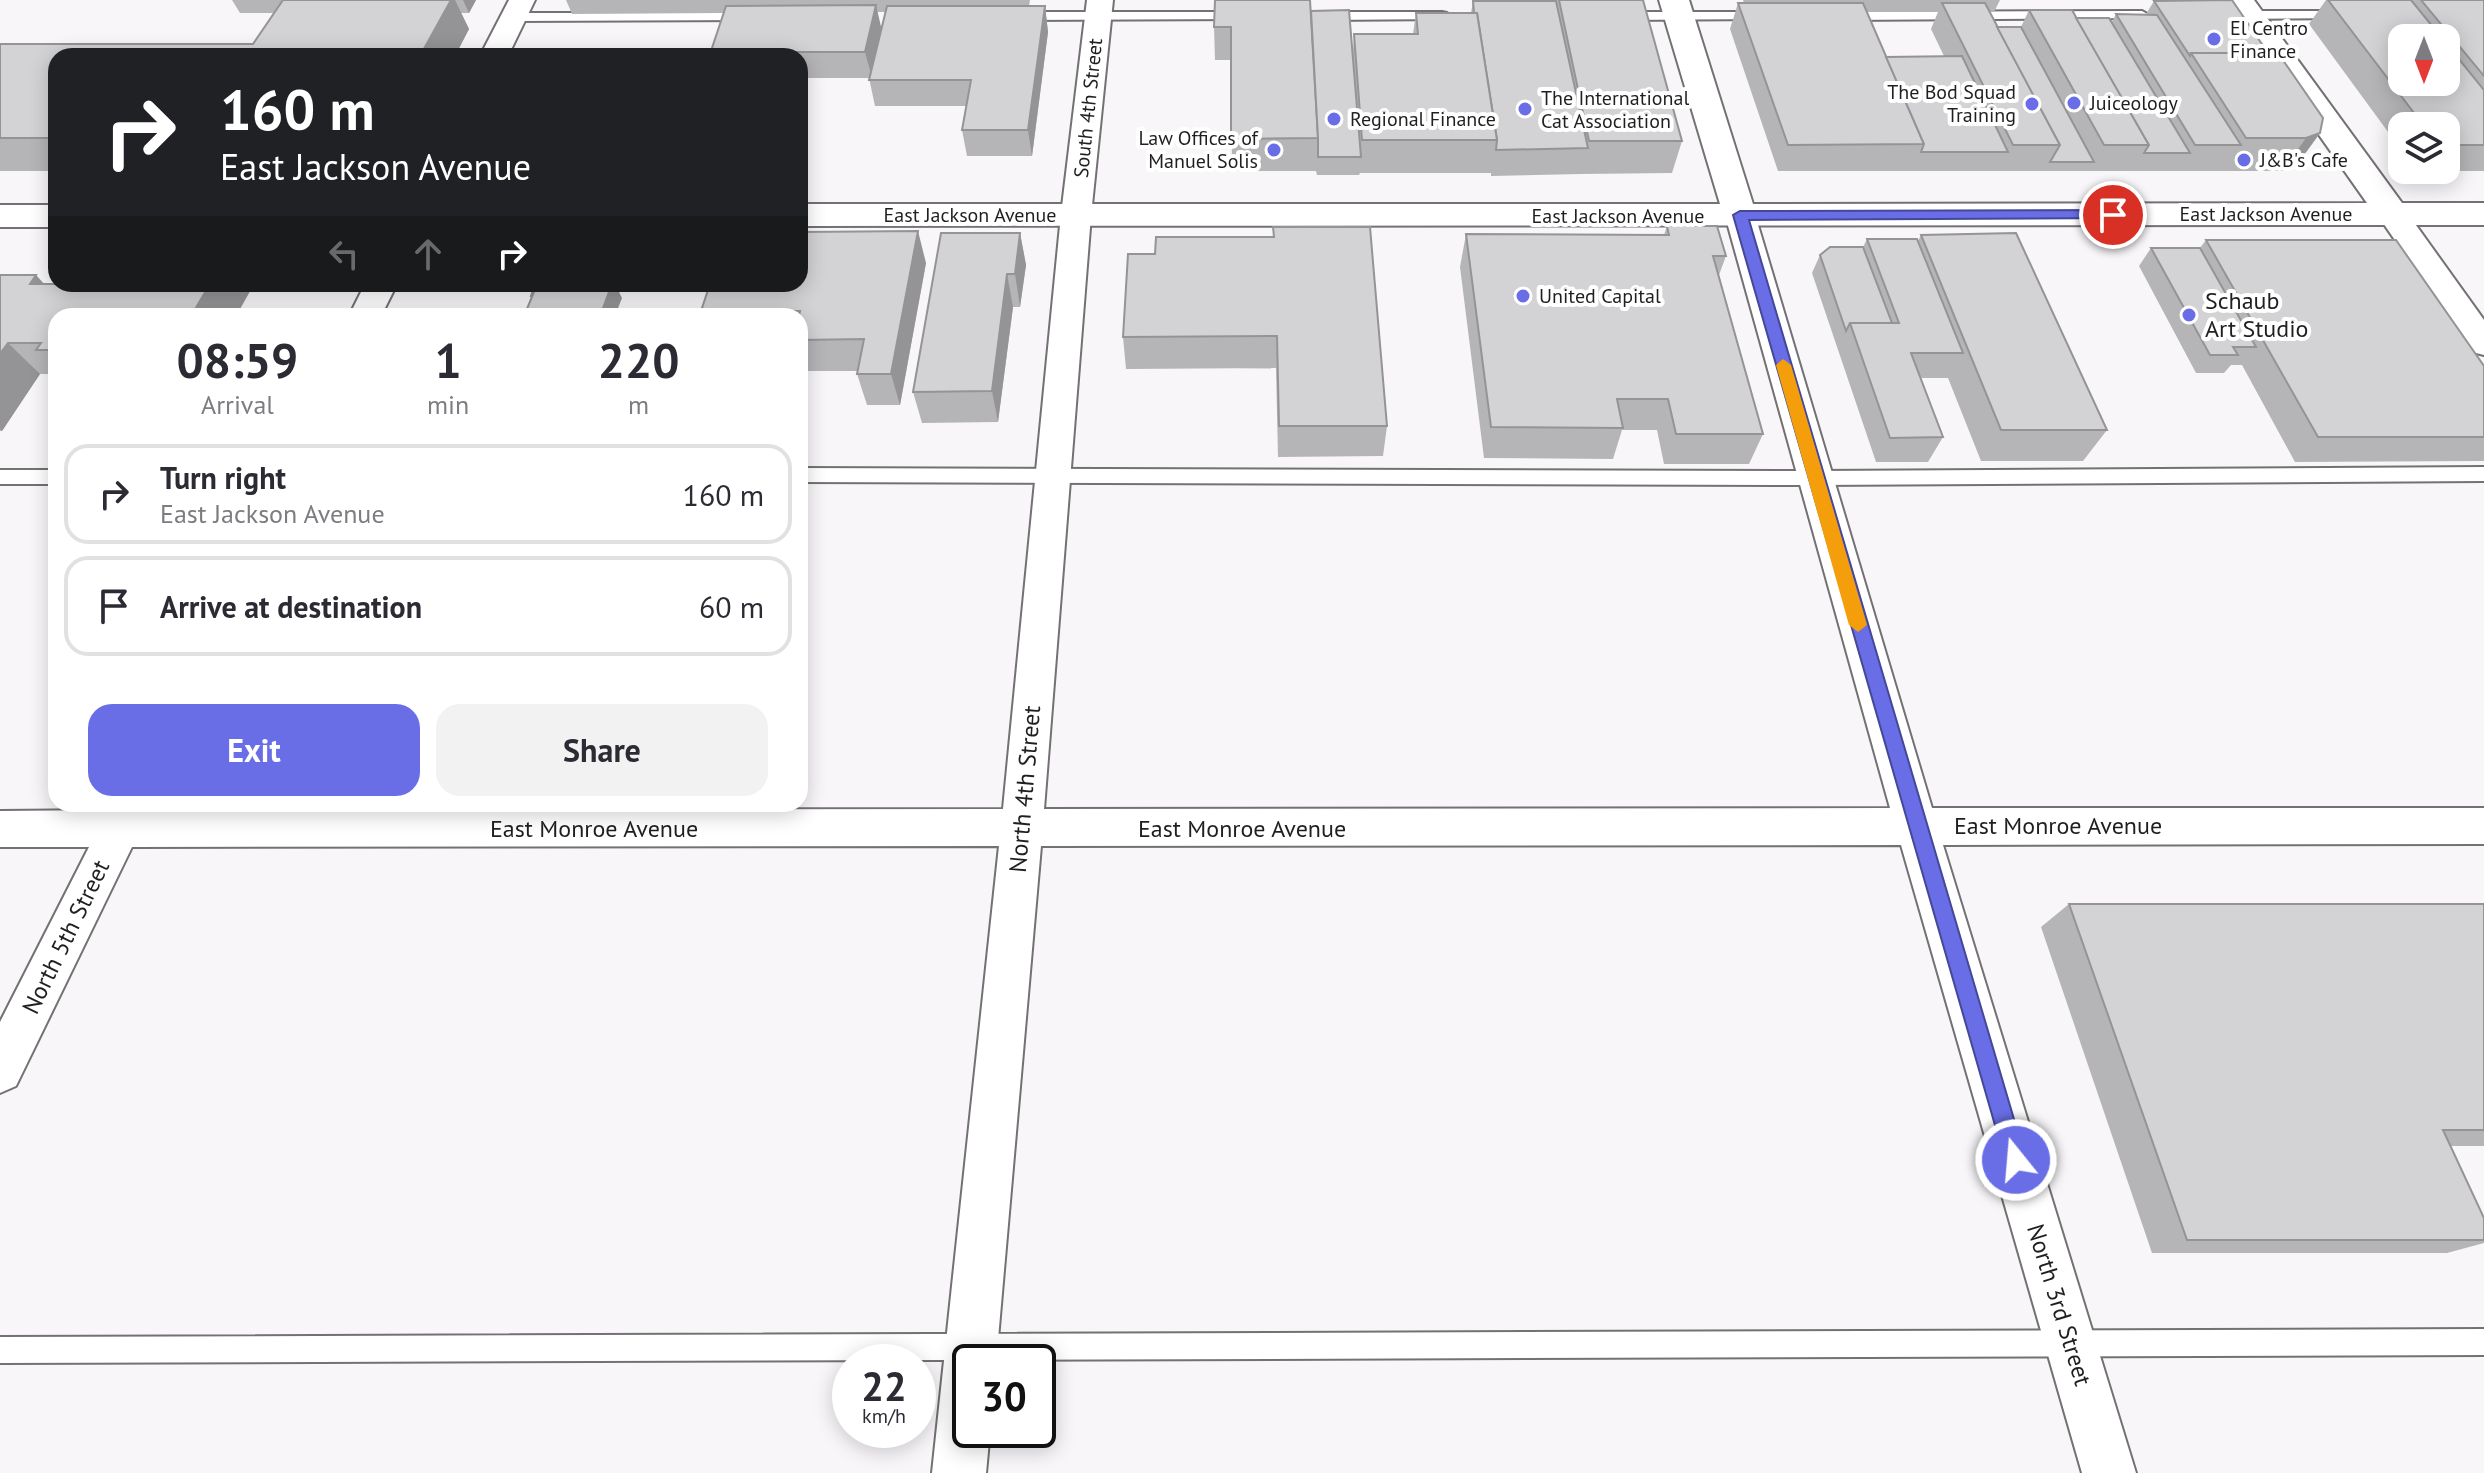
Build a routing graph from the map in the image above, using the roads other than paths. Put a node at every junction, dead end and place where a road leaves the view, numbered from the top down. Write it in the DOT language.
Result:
graph roads {
  1 [pos="518,8"];
  2 [pos="1099,8"];
  3 [pos="1677,8"];
  4 [pos="2235,10"];
  5 [pos="2157,15"];
  6 [pos="2359,15"];
  7 [pos="1005,16"];
  8 [pos="1264,16"];
  9 [pos="1312,16"];
  10 [pos="1456,16"];
  11 [pos="1599,16"];
  12 [pos="1772,16"];
  13 [pos="1834,16"];
  14 [pos="770,17"];
  15 [pos="498,48"];
  16 [pos="2392,214"];
  17 [pos="2484,214"];
  18 [pos="808,215"];
  19 [pos="1076,215"];
  20 [pos="1740,215"];
  21 [pos="0,216"];
  22 [pos="48,216"];
  23 [pos="2484,344"];
  24 [pos="2484,474"];
  25 [pos="808,475"];
  26 [pos="1053,476"];
  27 [pos="0,477"];
  28 [pos="48,477"];
  29 [pos="1816,478"];
  30 [pos="126,816"];
  31 [pos="1916,826"];
  32 [pos="2484,826"];
  33 [pos="0,829"];
  34 [pos="1022,830"];
  35 [pos="0,1070"];
  36 [pos="2070,1342"];
  37 [pos="2484,1342"];
  38 [pos="972,1344"];
  39 [pos="0,1350"];
  40 [pos="1056,1356"];
  41 [pos="952,1357"];
  42 [pos="962,1448"];
  43 [pos="959,1473"];
  44 [pos="2109,1473"];
  1 -- 14 [label="lane"];
  1 -- 15 [label="street"];
  2 -- 7 [label="lane"];
  2 -- 8 [label="lane"];
  2 -- 19 [label="street, South 4th Street"];
  3 -- 11 [label="lane"];
  3 -- 12 [label="lane"];
  3 -- 20 [label="street"];
  4 -- 6 [label="lane"];
  4 -- 16 [label="street"];
  5 -- 13 [label="lane"];
  9 -- 10 [label="lane"];
  16 -- 17 [label="street, East Jackson Avenue"];
  16 -- 20 [label="street, East Jackson Avenue"];
  16 -- 23 [label="street"];
  18 -- 19 [label="street, East Jackson Avenue"];
  19 -- 20 [label="street, East Jackson Avenue"];
  19 -- 26 [label="street, North 4th Street"];
  20 -- 29 [label="street, North 3rd Street"];
  21 -- 22 [label="street"];
  24 -- 29 [label="lane"];
  25 -- 26 [label="lane"];
  26 -- 29 [label="lane"];
  26 -- 34 [label="street, North 4th Street"];
  27 -- 28 [label="lane"];
  29 -- 31 [label="street, North 3rd Street"];
  30 -- 33 [label="street, East Monroe Avenue"];
  30 -- 34 [label="street, East Monroe Avenue"];
  30 -- 35 [label="street, North 5th Street"];
  31 -- 32 [label="street, East Monroe Avenue"];
  31 -- 34 [label="street, East Monroe Avenue"];
  31 -- 36 [label="street, North 3rd Street"];
  34 -- 38 [label="street, North 4th Street"];
  36 -- 37 [label="lane"];
  36 -- 40 [label="lane"];
  36 -- 44 [label="street, North 3rd Street"];
  39 -- 41 [label="lane"];
  42 -- 43 [label="street, North 4th Street"];
}
